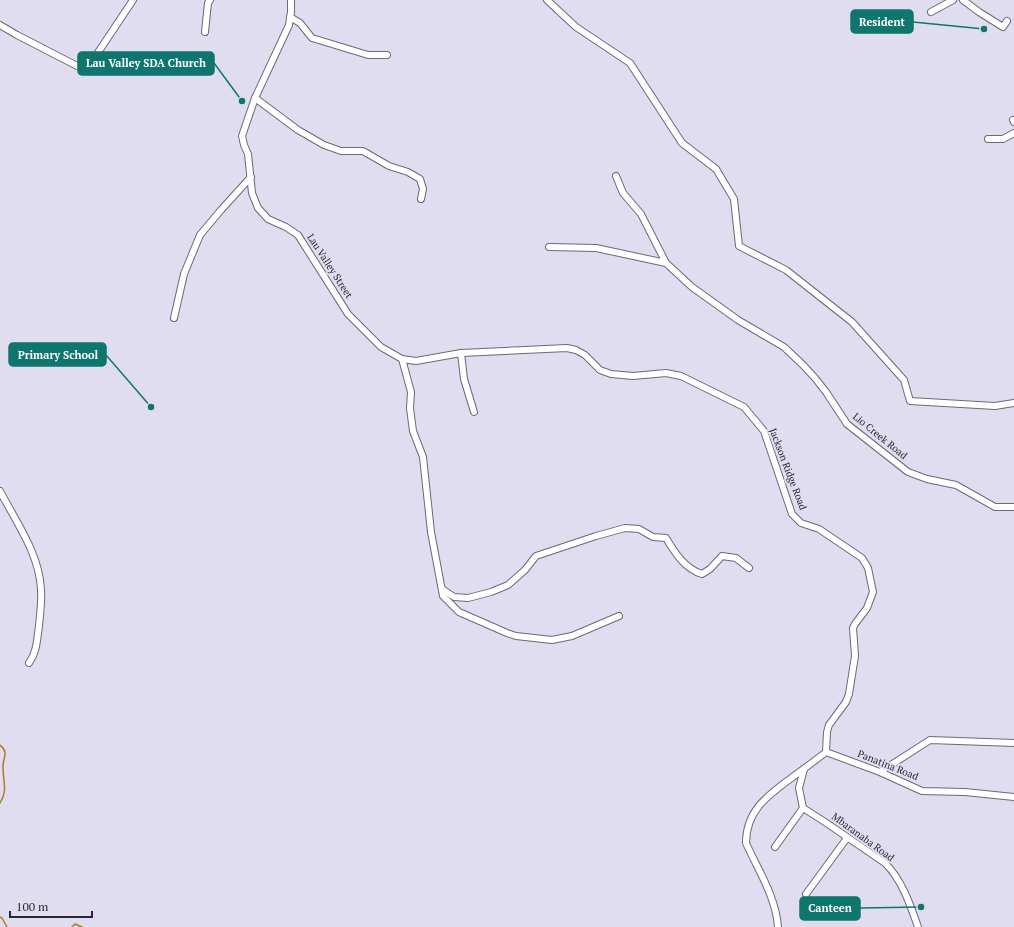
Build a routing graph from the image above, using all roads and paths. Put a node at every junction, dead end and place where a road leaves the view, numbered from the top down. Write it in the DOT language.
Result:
graph roads {
  1 [pos="133,0"];
  2 [pos="210,0"];
  3 [pos="291,0"];
  4 [pos="547,0"];
  5 [pos="953,0"];
  6 [pos="963,0"];
  7 [pos="931,12"];
  8 [pos="290,17"];
  9 [pos="1007,21"];
  10 [pos="0,25"];
  11 [pos="205,32"];
  12 [pos="388,54"];
  13 [pos="255,98"];
  14 [pos="1014,133"];
  15 [pos="988,139"];
  16 [pos="616,176"];
  17 [pos="251,177"];
  18 [pos="422,199"];
  19 [pos="548,247"];
  20 [pos="666,263"];
  21 [pos="174,318"];
  22 [pos="460,353"];
  23 [pos="402,359"];
  24 [pos="1014,403"];
  25 [pos="474,412"];
  26 [pos="0,491"];
  27 [pos="1014,507"];
  28 [pos="749,568"];
  29 [pos="442,589"];
  30 [pos="619,616"];
  31 [pos="29,663"];
  32 [pos="1014,743"];
  33 [pos="826,752"];
  34 [pos="804,769"];
  35 [pos="880,772"];
  36 [pos="1014,797"];
  37 [pos="803,808"];
  38 [pos="847,838"];
  39 [pos="775,847"];
  40 [pos="806,894"];
  41 [pos="778,927"];
  42 [pos="918,927"];
  1 -- 10 [label="street"];
  2 -- 11 [label="street"];
  3 -- 8 [label="street, Lau Valley Street"];
  4 -- 24 [label="street"];
  5 -- 7 [label="street"];
  6 -- 9 [label="street"];
  8 -- 12 [label="street"];
  8 -- 13 [label="street, Lau Valley Street"];
  13 -- 17 [label="street, Lau Valley Street"];
  13 -- 18 [label="street"];
  14 -- 15 [label="street"];
  16 -- 20 [label="street"];
  17 -- 21 [label="street"];
  17 -- 23 [label="street, Lau Valley Street"];
  19 -- 20 [label="street"];
  20 -- 27 [label="street, Lio Creek Road"];
  22 -- 23 [label="street, Jackson Ridge Road"];
  22 -- 25 [label="street"];
  22 -- 33 [label="street, Jackson Ridge Road"];
  23 -- 29 [label="street"];
  26 -- 31 [label="street"];
  28 -- 29 [label="street"];
  29 -- 30 [label="street"];
  32 -- 35 [label="street"];
  33 -- 34 [label="street"];
  33 -- 35 [label="street, Panatina Road"];
  34 -- 37 [label="street"];
  34 -- 41 [label="street"];
  35 -- 36 [label="street, Panatina Road"];
  37 -- 38 [label="street, Mbaranaba Road"];
  37 -- 39 [label="street"];
  38 -- 40 [label="street"];
  38 -- 42 [label="street, Mbaranaba Road"];
}
